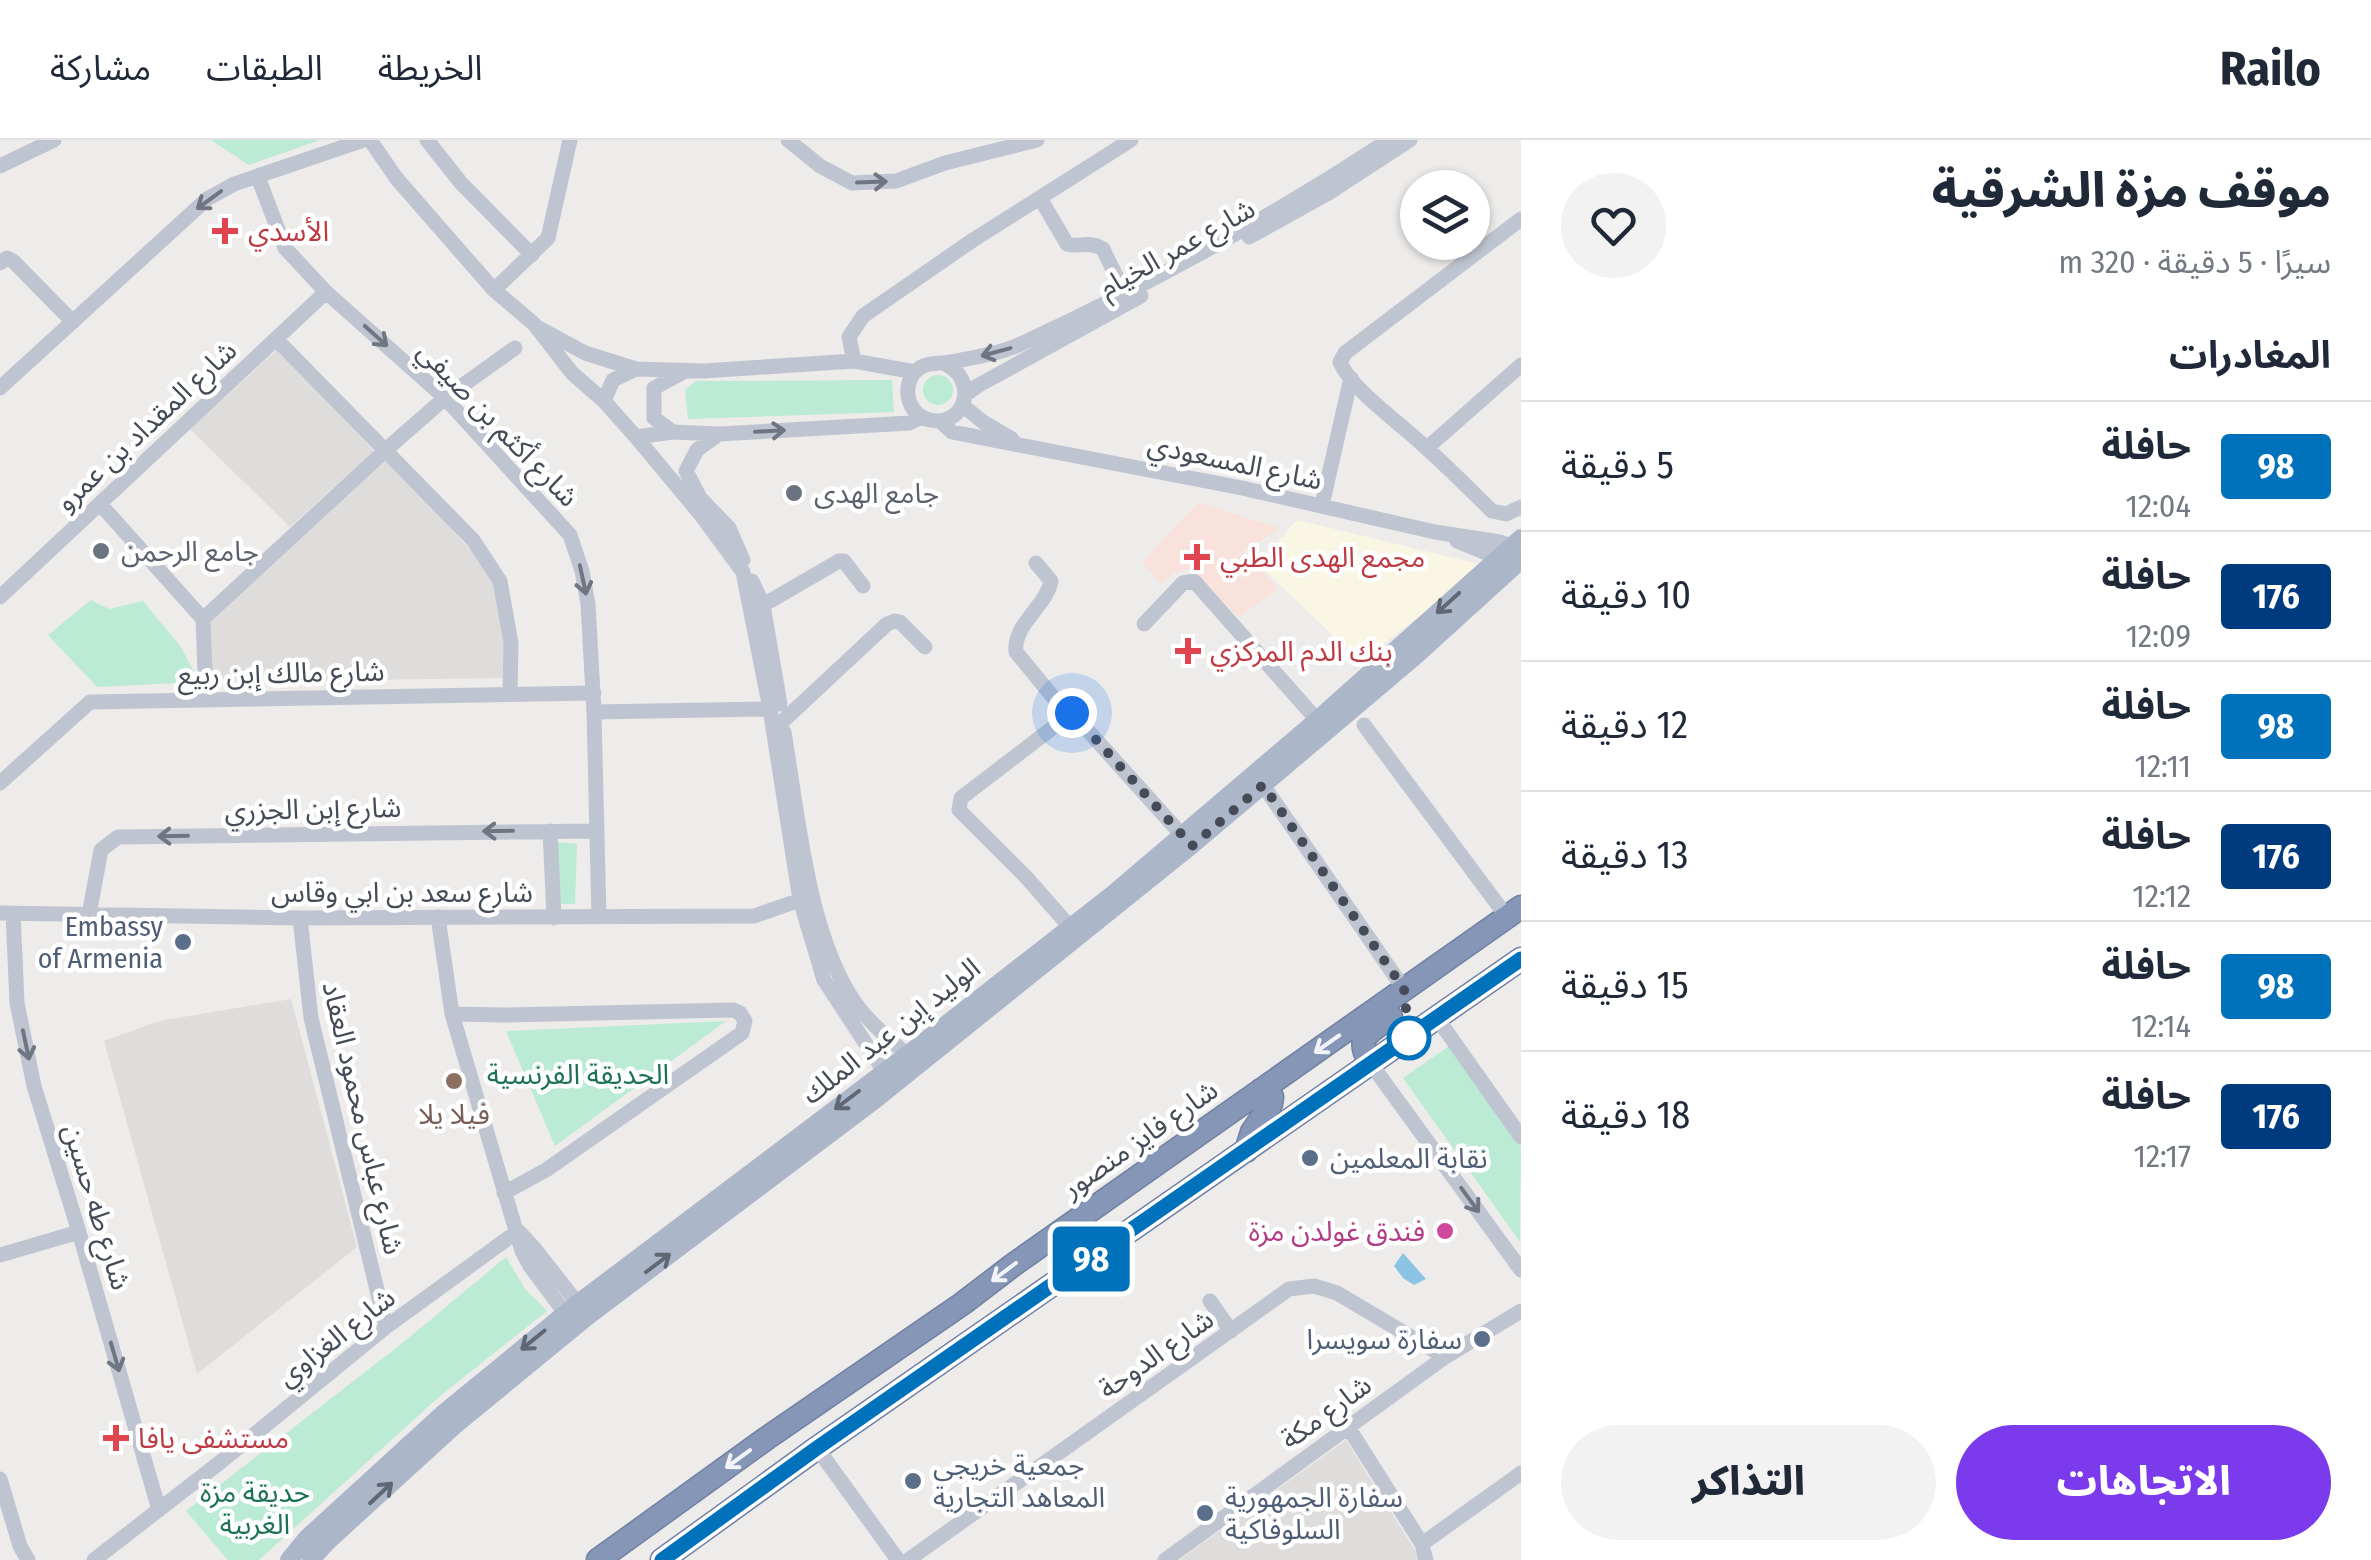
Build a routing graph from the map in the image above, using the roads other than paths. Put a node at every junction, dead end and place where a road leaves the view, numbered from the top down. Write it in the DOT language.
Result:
graph roads {
  1 [pos="54,140"];
  2 [pos="367,140"];
  3 [pos="427,140"];
  4 [pos="570,140"];
  5 [pos="788,140"];
  6 [pos="1037,140"];
  7 [pos="1131,140"];
  8 [pos="1389,140"];
  9 [pos="1410,140"];
  10 [pos="0,166"];
  11 [pos="258,177"];
  12 [pos="1040,198"];
  13 [pos="1521,219"];
  14 [pos="532,255"];
  15 [pos="0,262"];
  16 [pos="1117,278"];
  17 [pos="494,290"];
  18 [pos="326,292"];
  19 [pos="74,322"];
  20 [pos="534,324"];
  21 [pos="276,339"];
  22 [pos="515,348"];
  23 [pos="854,361"];
  24 [pos="943,364"];
  25 [pos="1521,365"];
  26 [pos="636,370"];
  27 [pos="686,371"];
  28 [pos="915,372"];
  29 [pos="1351,378"];
  30 [pos="0,388"];
  31 [pos="445,398"];
  32 [pos="964,400"];
  33 [pos="604,401"];
  34 [pos="922,417"];
  35 [pos="940,421"];
  36 [pos="673,432"];
  37 [pos="719,434"];
  38 [pos="636,437"];
  39 [pos="1020,444"];
  40 [pos="1427,448"];
  41 [pos="386,449"];
  42 [pos="100,504"];
  43 [pos="1322,505"];
  44 [pos="1521,507"];
  45 [pos="1514,554"];
  46 [pos="1036,563"];
  47 [pos="864,586"];
  48 [pos="0,597"];
  49 [pos="763,605"];
  50 [pos="202,619"];
  51 [pos="1144,624"];
  52 [pos="925,647"];
  53 [pos="510,692"];
  54 [pos="594,693"];
  55 [pos="206,700"];
  56 [pos="594,712"];
  57 [pos="1072,713"];
  58 [pos="776,715"];
  59 [pos="1317,720"];
  60 [pos="1364,724"];
  61 [pos="0,782"];
  62 [pos="1263,785"];
  63 [pos="550,830"];
  64 [pos="596,830"];
  65 [pos="1187,841"];
  66 [pos="807,900"];
  67 [pos="1514,912"];
  68 [pos="6,913"];
  69 [pos="89,915"];
  70 [pos="438,917"];
  71 [pos="599,917"];
  72 [pos="300,918"];
  73 [pos="554,918"];
  74 [pos="1070,927"];
  75 [pos="1521,959"];
  76 [pos="1431,971"];
  77 [pos="1404,989"];
  78 [pos="452,1014"];
  79 [pos="1437,1018"];
  80 [pos="913,1060"];
  81 [pos="1371,1064"];
  82 [pos="889,1078"];
  83 [pos="1261,1090"];
  84 [pos="1521,1137"];
  85 [pos="1246,1152"];
  86 [pos="504,1193"];
  87 [pos="518,1231"];
  88 [pos="80,1232"];
  89 [pos="0,1255"];
  90 [pos="1521,1270"];
  91 [pos="1210,1301"];
  92 [pos="1521,1311"];
  93 [pos="576,1315"];
  94 [pos="386,1327"];
  95 [pos="1231,1331"];
  96 [pos="1445,1357"];
  97 [pos="1348,1426"];
  98 [pos="817,1448"];
  99 [pos="1521,1472"];
  100 [pos="0,1479"];
  101 [pos="158,1510"];
  102 [pos="1424,1552"];
  103 [pos="28,1560"];
  104 [pos="94,1560"];
  105 [pos="289,1560"];
  106 [pos="311,1560"];
  107 [pos="598,1560"];
  108 [pos="662,1560"];
  109 [pos="898,1560"];
  110 [pos="908,1560"];
  111 [pos="1165,1560"];
  1 -- 10 [label="street"];
  2 -- 11 [label="street"];
  2 -- 17 [label="street"];
  3 -- 14 [label="street"];
  4 -- 14 [label="street"];
  5 -- 6 [label="street, one-way"];
  7 -- 12 [label="street"];
  8 -- 24 [label="street, شارع عمر الخيام, one-way"];
  9 -- 32 [label="street, شارع عمر الخيام"];
  11 -- 18 [label="street, شارع أكثم بن صيفي"];
  11 -- 19 [label="street, one-way"];
  12 -- 16 [label="street"];
  12 -- 23 [label="street"];
  13 -- 29 [label="street"];
  14 -- 17 [label="street"];
  15 -- 19 [label="street"];
  17 -- 20 [label="street"];
  18 -- 21 [label="street, شارع المقداد بن عمرو"];
  18 -- 31 [label="street, شارع أكثم بن صيفي, one-way"];
  19 -- 30 [label="street"];
  20 -- 26 [label="street"];
  20 -- 33 [label="street"];
  21 -- 41 [label="street"];
  21 -- 42 [label="street, شارع المقداد بن عمرو"];
  22 -- 31 [label="street"];
  23 -- 27 [label="street"];
  23 -- 28 [label="street"];
  24 -- 28 [label="street"];
  24 -- 32 [label="street"];
  25 -- 40 [label="street"];
  26 -- 27 [label="street"];
  26 -- 33 [label="street"];
  27 -- 36 [label="street"];
  28 -- 34 [label="street"];
  29 -- 40 [label="street"];
  29 -- 43 [label="street"];
  31 -- 41 [label="street"];
  31 -- 54 [label="street, شارع أكثم بن صيفي, one-way"];
  32 -- 35 [label="street"];
  32 -- 39 [label="street"];
  33 -- 38 [label="street"];
  34 -- 35 [label="street"];
  37 -- 34 [label="street, one-way"];
  35 -- 39 [label="street, شارع المسعودي"];
  36 -- 37 [label="street"];
  36 -- 38 [label="street"];
  37 -- 49 [label="street"];
  38 -- 58 [label="street"];
  39 -- 43 [label="street, شارع المسعودي"];
  40 -- 44 [label="street"];
  41 -- 50 [label="street"];
  41 -- 53 [label="street"];
  42 -- 48 [label="street, شارع المقداد بن عمرو"];
  42 -- 50 [label="street"];
  43 -- 45 [label="street, شارع المسعودي"];
  45 -- 59 [label="main road, الوليد إبن عبد الملك, one-way"];
  45 -- 62 [label="main road, الوليد إبن عبد الملك"];
  46 -- 57 [label="street"];
  47 -- 49 [label="street"];
  49 -- 58 [label="street"];
  50 -- 55 [label="street"];
  51 -- 59 [label="street"];
  52 -- 58 [label="street"];
  53 -- 54 [label="street, شارع مالك إبن ربيع"];
  53 -- 55 [label="street, شارع مالك إبن ربيع"];
  54 -- 56 [label="street, شارع أكثم بن صيفي"];
  55 -- 61 [label="street, شارع مالك إبن ربيع"];
  56 -- 58 [label="street"];
  56 -- 64 [label="street, شارع أكثم بن صيفي"];
  57 -- 65 [label="street"];
  57 -- 74 [label="street"];
  58 -- 66 [label="street"];
  59 -- 65 [label="main road, الوليد إبن عبد الملك"];
  60 -- 67 [label="street"];
  62 -- 65 [label="main road, الوليد إبن عبد الملك"];
  62 -- 77 [label="street"];
  63 -- 64 [label="street, شارع إبن الجزري"];
  63 -- 69 [label="street, شارع إبن الجزري, one-way"];
  63 -- 73 [label="street"];
  64 -- 71 [label="street, شارع أكثم بن صيفي"];
  65 -- 74 [label="main road, الوليد إبن عبد الملك"];
  65 -- 80 [label="main road, الوليد إبن عبد الملك"];
  66 -- 71 [label="street, شارع سعد بن ابي وقاس"];
  66 -- 80 [label="street"];
  66 -- 82 [label="street"];
  67 -- 76 [label="highway, شارع فايز منصور"];
  68 -- 69 [label="street, شارع سعد بن ابي وقاس"];
  68 -- 88 [label="street, شارع طه حسين, one-way"];
  69 -- 72 [label="street, شارع سعد بن ابي وقاس"];
  70 -- 72 [label="street, شارع سعد بن ابي وقاس"];
  70 -- 73 [label="street, شارع سعد بن ابي وقاس"];
  70 -- 78 [label="street"];
  71 -- 73 [label="street, شارع سعد بن ابي وقاس"];
  72 -- 94 [label="street, شارع عباس محمود العقاد"];
  74 -- 80 [label="main road, الوليد إبن عبد الملك"];
  75 -- 79 [label="highway"];
  76 -- 77 [label="highway, شارع فايز منصور"];
  76 -- 81 [label="highway"];
  77 -- 83 [label="highway, شارع فايز منصور, one-way"];
  78 -- 86 [label="street"];
  78 -- 86 [label="street"];
  79 -- 81 [label="highway"];
  79 -- 84 [label="street"];
  80 -- 82 [label="main road, الوليد إبن عبد الملك"];
  81 -- 85 [label="highway"];
  81 -- 90 [label="street, one-way"];
  82 -- 93 [label="main road, الوليد إبن عبد الملك"];
  83 -- 85 [label="highway"];
  83 -- 107 [label="highway, شارع فايز منصور, one-way"];
  85 -- 98 [label="highway"];
  86 -- 87 [label="street"];
  87 -- 93 [label="street"];
  87 -- 94 [label="street, شارع الغزاوي"];
  88 -- 89 [label="street"];
  88 -- 101 [label="street, شارع طه حسين, one-way"];
  91 -- 95 [label="street"];
  92 -- 96 [label="street, شارع مكة"];
  93 -- 105 [label="main road, الوليد إبن عبد الملك, one-way"];
  106 -- 93 [label="main road, الوليد إبن عبد الملك, one-way"];
  94 -- 101 [label="street, شارع الغزاوي"];
  95 -- 96 [label="street, شارع الدوحة"];
  95 -- 110 [label="street, شارع الدوحة"];
  96 -- 97 [label="street, شارع مكة"];
  97 -- 102 [label="street"];
  97 -- 111 [label="street, شارع مكة"];
  98 -- 108 [label="highway"];
  98 -- 109 [label="street"];
  99 -- 102 [label="street"];
  100 -- 103 [label="street"];
  101 -- 104 [label="street, شارع الغزاوي"];
}
